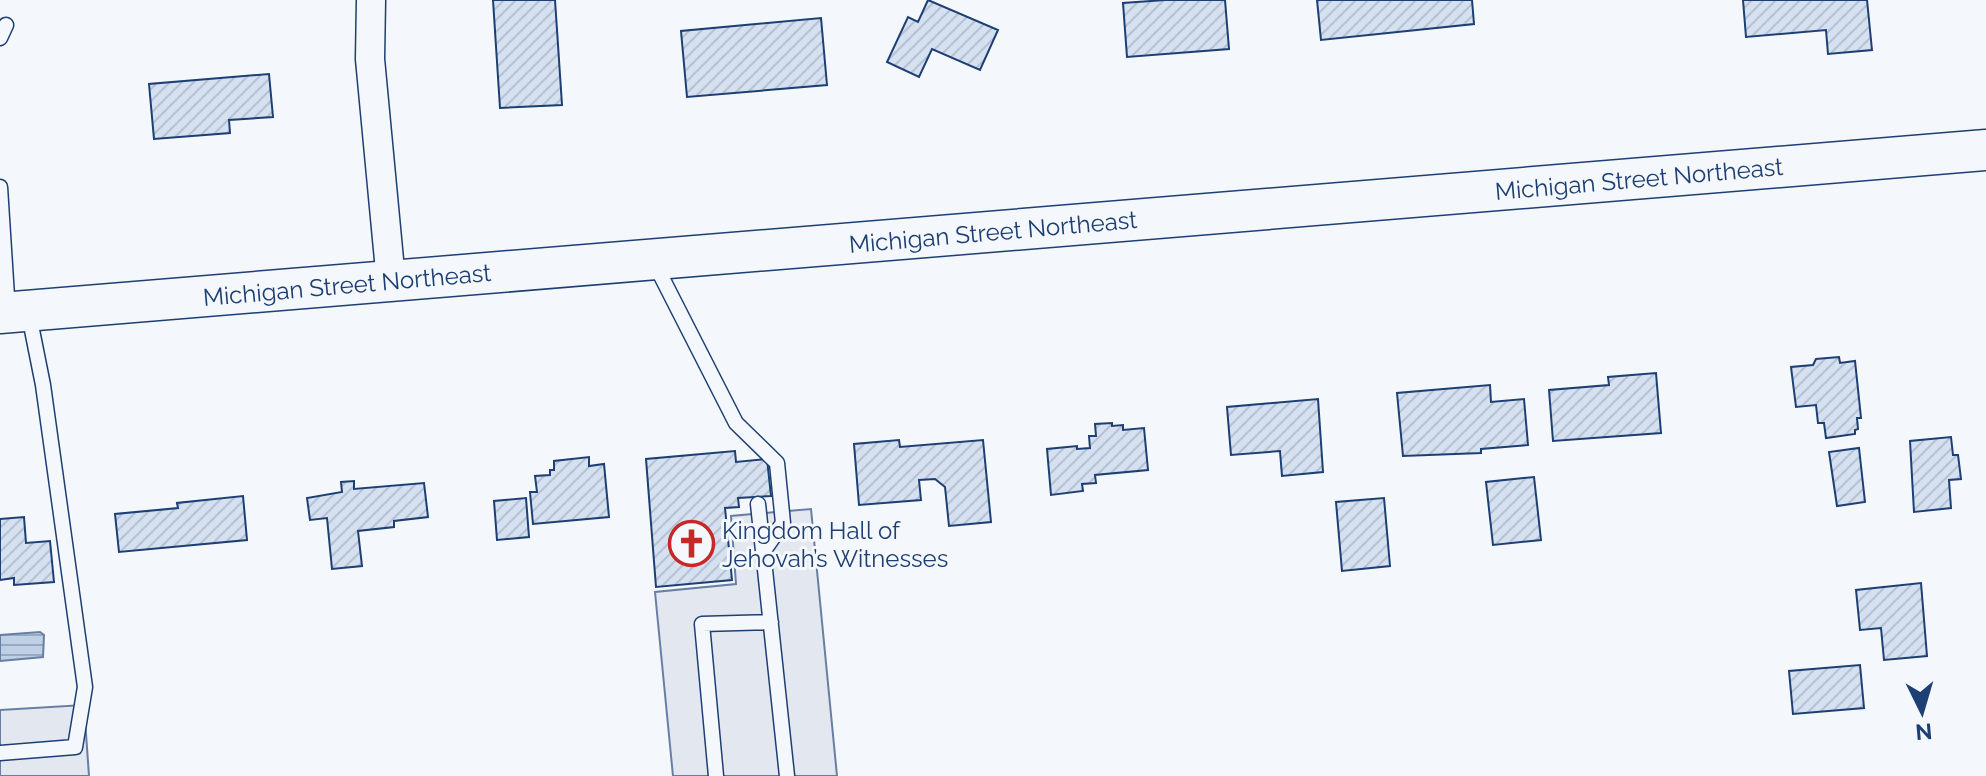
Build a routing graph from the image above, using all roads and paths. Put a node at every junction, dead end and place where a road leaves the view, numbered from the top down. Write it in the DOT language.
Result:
graph roads {
  1 [pos="371,0"];
  2 [pos="1986,150"];
  3 [pos="0,187"];
  4 [pos="653,260"];
  5 [pos="391,281"];
  6 [pos="12,312"];
  7 [pos="758,504"];
  8 [pos="763,552"];
  9 [pos="771,622"];
  10 [pos="0,753"];
  11 [pos="716,776"];
  12 [pos="787,776"];
  1 -- 5 [label="street"];
  2 -- 4 [label="main road, Michigan Street Northeast"];
  3 -- 6 [label="lane"];
  4 -- 5 [label="main road, Michigan Street Northeast"];
  4 -- 8 [label="lane"];
  5 -- 6 [label="main road, Michigan Street Northeast"];
  6 -- 10 [label="lane"];
  7 -- 8 [label="lane"];
  8 -- 9 [label="lane"];
  9 -- 11 [label="lane"];
  9 -- 12 [label="lane"];
}
